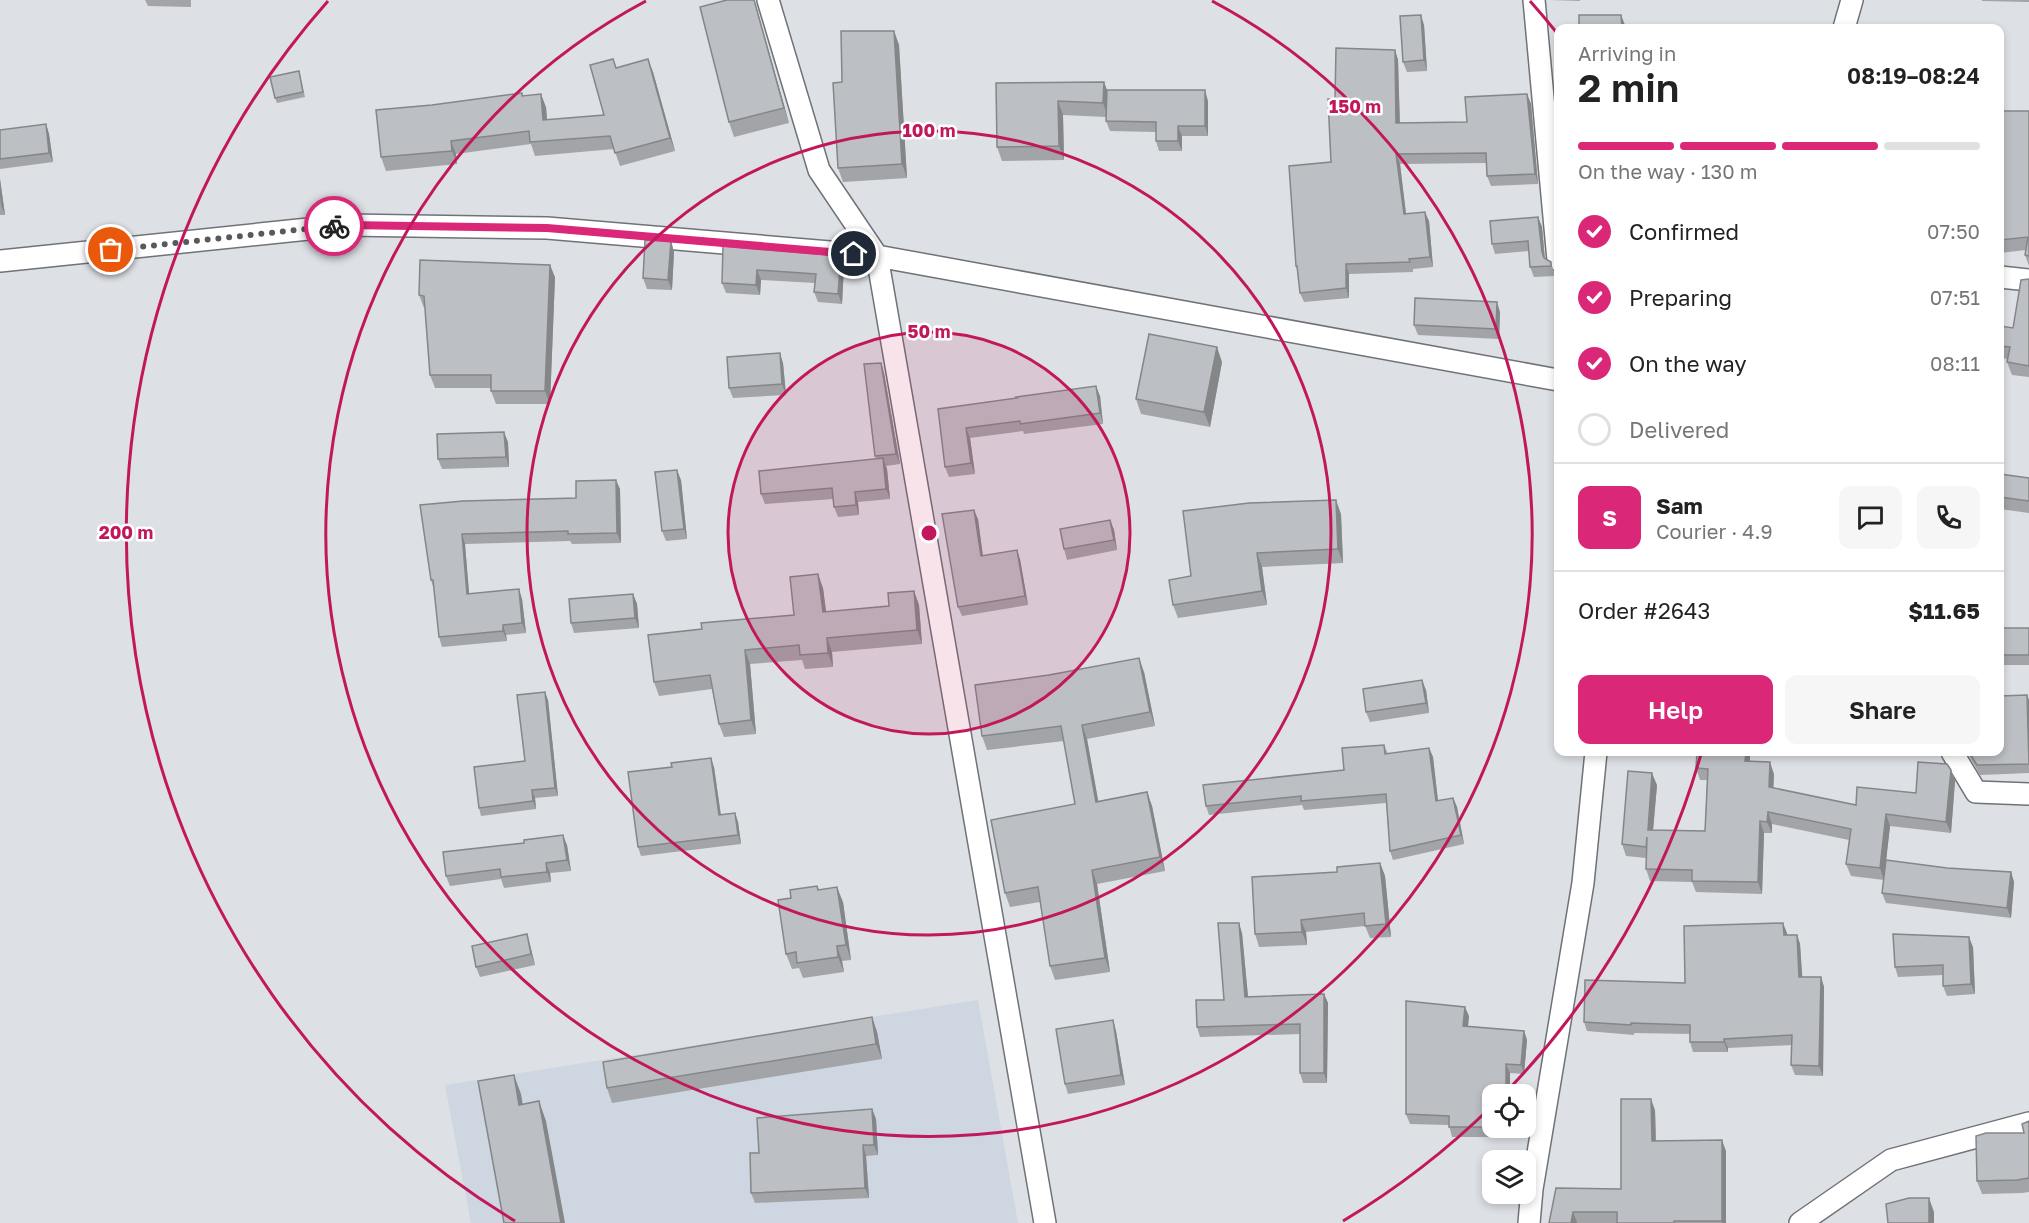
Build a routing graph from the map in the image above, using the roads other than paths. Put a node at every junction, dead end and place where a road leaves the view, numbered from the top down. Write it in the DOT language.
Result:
graph roads {
  1 [pos="768,0"];
  2 [pos="1534,0"];
  3 [pos="1852,0"];
  4 [pos="1845,24"];
  5 [pos="1554,217"];
  6 [pos="878,256"];
  7 [pos="0,261"];
  8 [pos="2004,277"];
  9 [pos="2029,280"];
  10 [pos="1554,379"];
  11 [pos="1596,756"];
  12 [pos="1954,756"];
  13 [pos="2029,794"];
  14 [pos="2029,1123"];
  15 [pos="1045,1223"];
  16 [pos="1529,1223"];
  17 [pos="1800,1223"];
  1 -- 6 [label="street"];
  2 -- 5 [label="street"];
  3 -- 4 [label="street"];
  6 -- 7 [label="street"];
  6 -- 10 [label="street"];
  6 -- 15 [label="street"];
  8 -- 9 [label="street"];
  11 -- 16 [label="street"];
  12 -- 13 [label="street"];
  14 -- 17 [label="street"];
}
